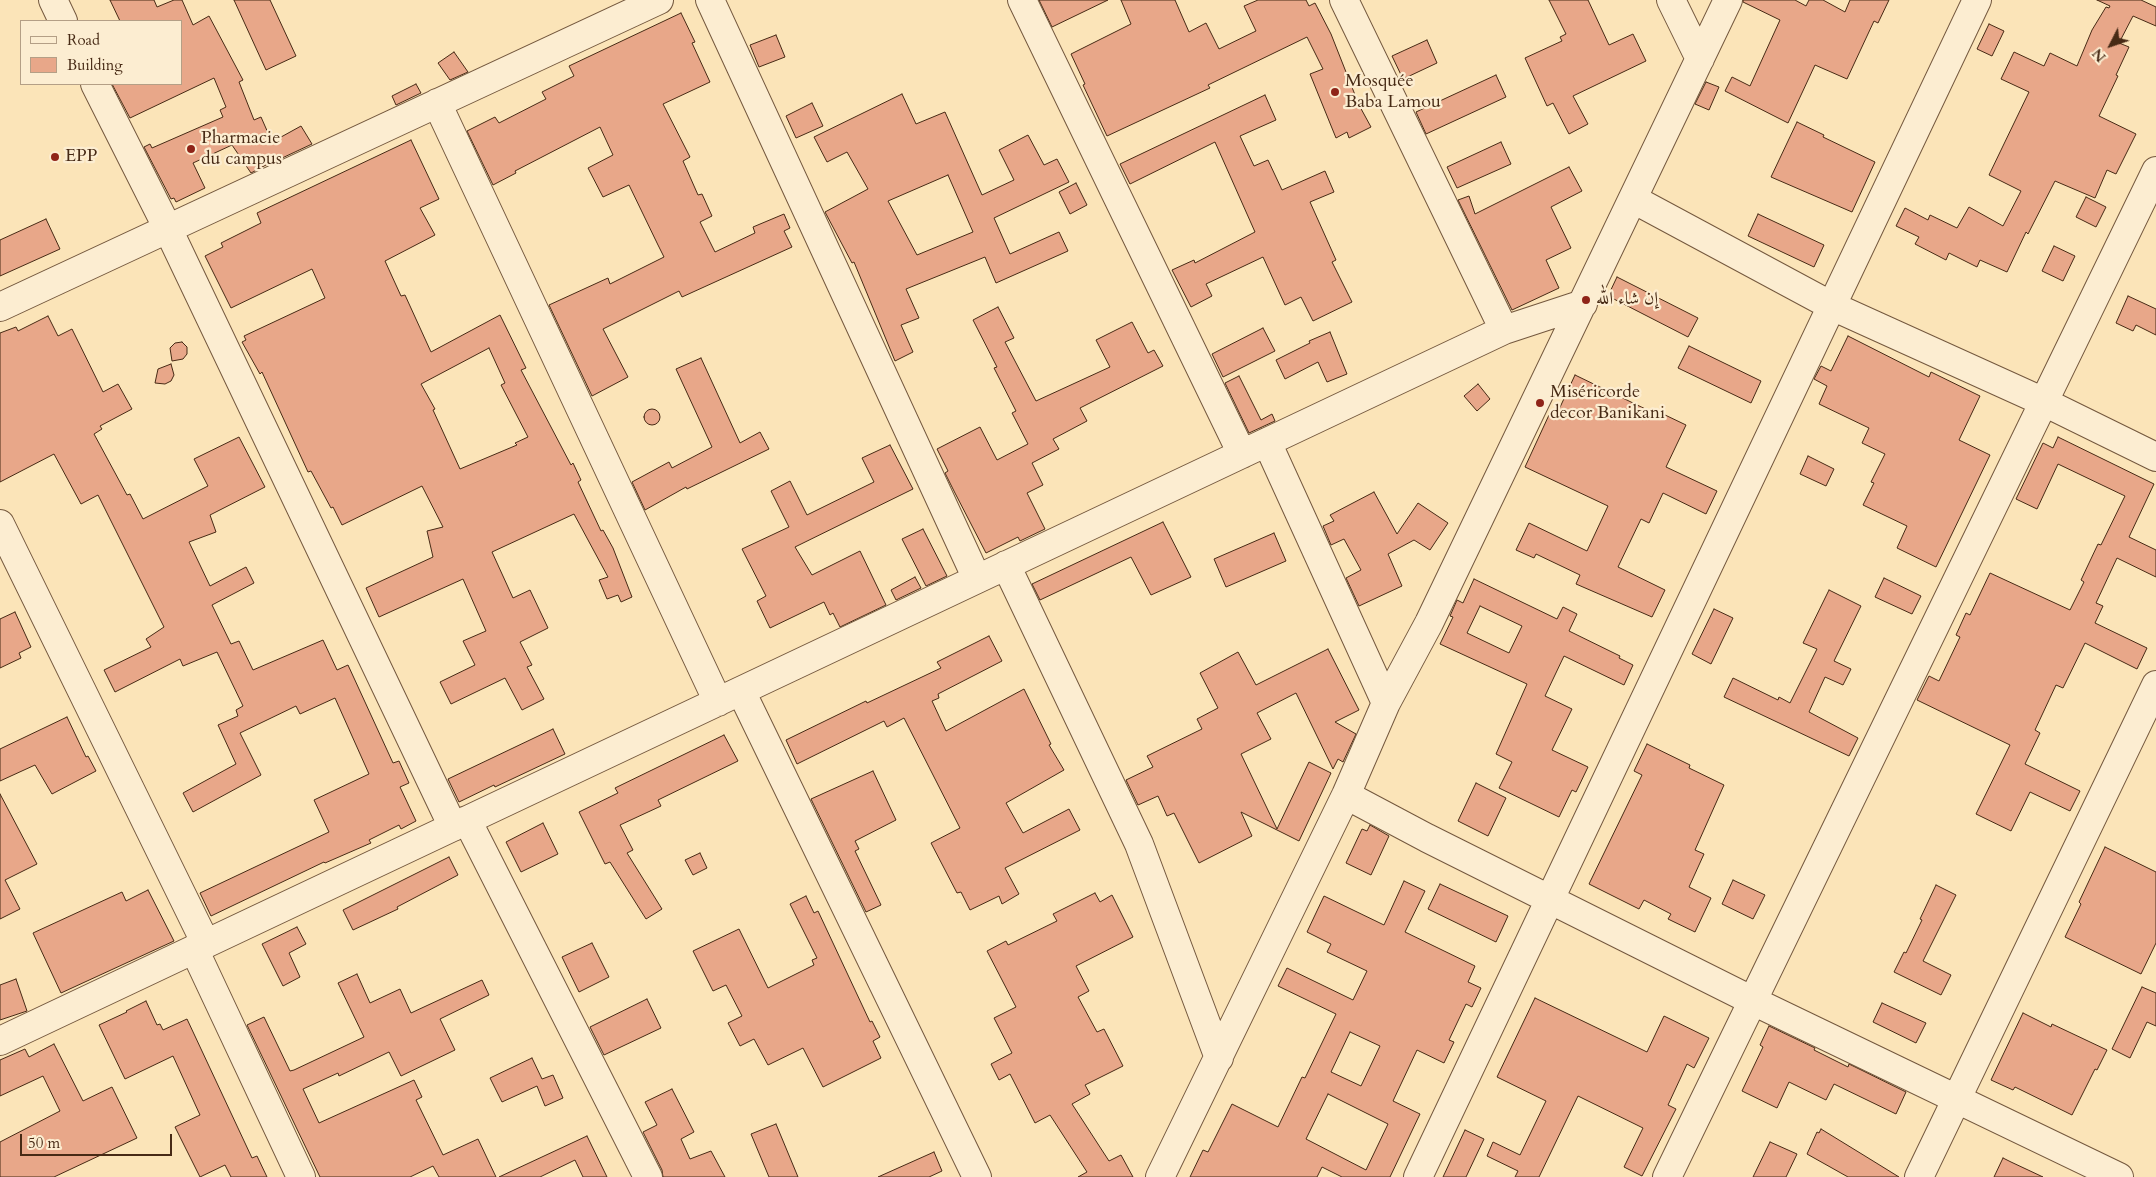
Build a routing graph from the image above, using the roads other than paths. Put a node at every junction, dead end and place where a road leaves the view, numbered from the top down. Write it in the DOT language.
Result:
graph roads {
  1 [pos="53,0"];
  2 [pos="659,0"];
  3 [pos="710,0"];
  4 [pos="1022,0"];
  5 [pos="1344,0"];
  6 [pos="1671,0"];
  7 [pos="1728,0"];
  8 [pos="1977,0"];
  9 [pos="63,20"];
  10 [pos="1700,59"];
  11 [pos="96,85"];
  12 [pos="436,103"];
  13 [pos="2156,171"];
  14 [pos="1633,199"];
  15 [pos="168,229"];
  16 [pos="1583,304"];
  17 [pos="1832,306"];
  18 [pos="0,307"];
  19 [pos="1504,330"];
  20 [pos="2044,402"];
  21 [pos="1267,442"];
  22 [pos="1242,454"];
  23 [pos="2156,457"];
  24 [pos="0,524"];
  25 [pos="1006,565"];
  26 [pos="977,579"];
  27 [pos="2156,685"];
  28 [pos="730,696"];
  29 [pos="1386,703"];
  30 [pos="1346,795"];
  31 [pos="460,823"];
  32 [pos="1550,899"];
  33 [pos="200,946"];
  34 [pos="1753,1001"];
  35 [pos="0,1041"];
  36 [pos="1219,1058"];
  37 [pos="1956,1100"];
  38 [pos="301,1177"];
  39 [pos="648,1177"];
  40 [pos="976,1177"];
  41 [pos="1160,1177"];
  42 [pos="1418,1177"];
  43 [pos="1667,1177"];
  44 [pos="1919,1177"];
  45 [pos="2119,1177"];
  1 -- 9 [label="street"];
  2 -- 12 [label="street"];
  3 -- 26 [label="street"];
  4 -- 22 [label="street"];
  5 -- 19 [label="street"];
  6 -- 10 [label="street"];
  7 -- 10 [label="street"];
  8 -- 17 [label="street"];
  10 -- 14 [label="street"];
  11 -- 15 [label="street"];
  12 -- 15 [label="street"];
  12 -- 28 [label="street"];
  13 -- 20 [label="street"];
  14 -- 16 [label="street"];
  14 -- 17 [label="street"];
  15 -- 18 [label="street"];
  15 -- 31 [label="street"];
  16 -- 19 [label="street"];
  16 -- 29 [label="street"];
  17 -- 20 [label="street"];
  17 -- 32 [label="street"];
  19 -- 21 [label="street"];
  20 -- 23 [label="street"];
  20 -- 34 [label="street"];
  21 -- 22 [label="street"];
  21 -- 29 [label="street"];
  22 -- 25 [label="street"];
  24 -- 33 [label="street"];
  25 -- 26 [label="street"];
  25 -- 36 [label="street"];
  26 -- 28 [label="street"];
  27 -- 37 [label="street"];
  28 -- 31 [label="street"];
  28 -- 40 [label="street"];
  29 -- 30 [label="street"];
  30 -- 32 [label="street"];
  30 -- 36 [label="street"];
  31 -- 33 [label="street"];
  31 -- 39 [label="street"];
  32 -- 34 [label="street"];
  32 -- 42 [label="street"];
  33 -- 35 [label="street"];
  33 -- 38 [label="street"];
  34 -- 37 [label="street"];
  34 -- 43 [label="street"];
  36 -- 41 [label="street"];
  37 -- 44 [label="street"];
  37 -- 45 [label="street"];
}
